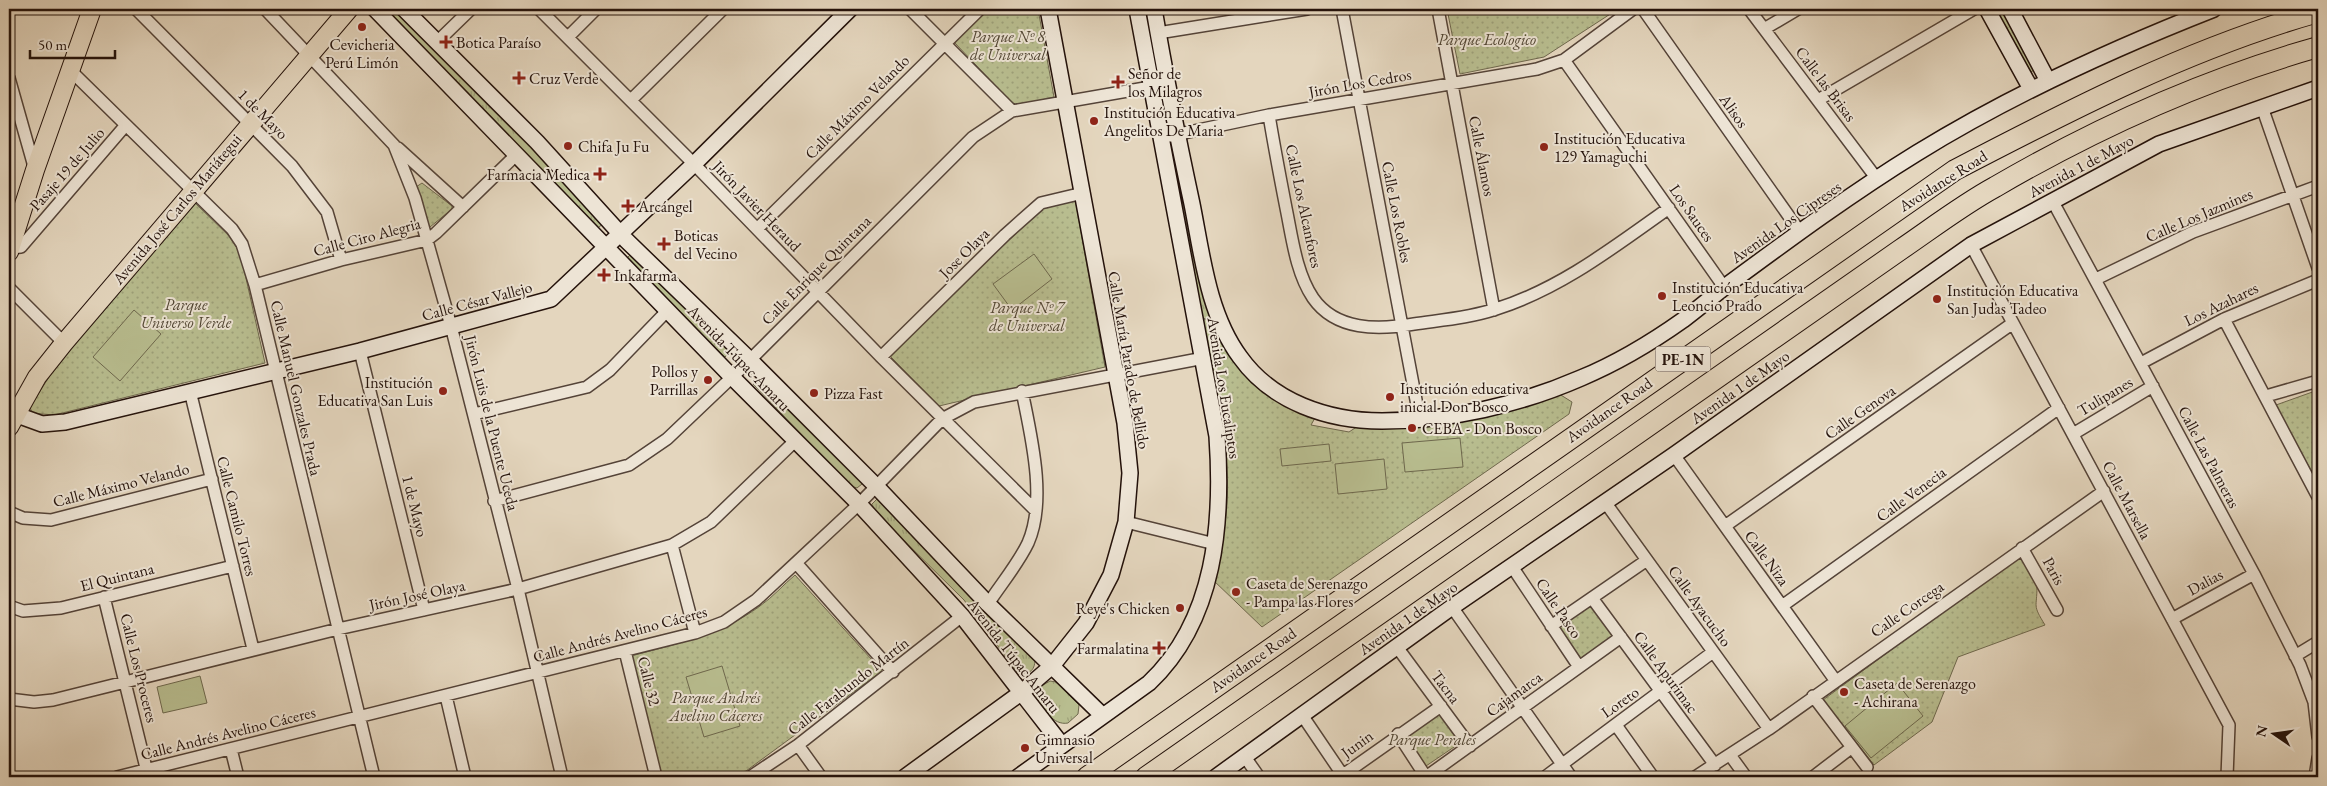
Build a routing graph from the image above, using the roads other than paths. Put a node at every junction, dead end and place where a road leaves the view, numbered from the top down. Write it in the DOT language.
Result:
graph roads {
  1 [pos="92,9"];
  2 [pos="136,9"];
  3 [pos="265,9"];
  4 [pos="349,9"];
  5 [pos="375,9"];
  6 [pos="404,9"];
  7 [pos="471,9"];
  8 [pos="539,9"];
  9 [pos="596,9"];
  10 [pos="723,9"];
  11 [pos="850,9"];
  12 [pos="910,9"];
  13 [pos="980,9"];
  14 [pos="1048,9"];
  15 [pos="1137,9"];
  16 [pos="1154,9"];
  17 [pos="1308,9"];
  18 [pos="1342,9"];
  19 [pos="1438,9"];
  20 [pos="1633,9"];
  21 [pos="1643,9"];
  22 [pos="1749,9"];
  23 [pos="1798,9"];
  24 [pos="1974,9"];
  25 [pos="1987,9"];
  26 [pos="2010,9"];
  27 [pos="2214,9"];
  28 [pos="2318,12"];
  29 [pos="1250,14"];
  30 [pos="1764,29"];
  31 [pos="1158,34"];
  32 [pos="568,37"];
  33 [pos="437,42"];
  34 [pos="945,43"];
  35 [pos="2318,47"];
  36 [pos="309,55"];
  37 [pos="1564,60"];
  38 [pos="70,70"];
  39 [pos="9,78"];
  40 [pos="2048,81"];
  41 [pos="1168,84"];
  42 [pos="1452,84"];
  43 [pos="1152,88"];
  44 [pos="2318,88"];
  45 [pos="2031,90"];
  46 [pos="1359,99"];
  47 [pos="630,100"];
  48 [pos="1818,100"];
  49 [pos="1067,103"];
  50 [pos="2262,107"];
  51 [pos="1012,111"];
  52 [pos="1268,115"];
  53 [pos="249,124"];
  54 [pos="125,126"];
  55 [pos="1177,134"];
  56 [pos="1161,138"];
  57 [pos="394,145"];
  58 [pos="516,155"];
  59 [pos="694,164"];
  60 [pos="34,170"];
  61 [pos="1877,180"];
  62 [pos="2318,186"];
  63 [pos="193,192"];
  64 [pos="1083,194"];
  65 [pos="2293,194"];
  66 [pos="2052,200"];
  67 [pos="463,207"];
  68 [pos="1668,208"];
  69 [pos="757,229"];
  70 [pos="1800,232"];
  71 [pos="621,234"];
  72 [pos="426,240"];
  73 [pos="1971,245"];
  74 [pos="606,248"];
  75 [pos="9,250"];
  76 [pos="341,260"];
  77 [pos="2318,268"];
  78 [pos="2096,279"];
  79 [pos="2318,280"];
  80 [pos="255,285"];
  81 [pos="1724,287"];
  82 [pos="9,288"];
  83 [pos="817,292"];
  84 [pos="668,310"];
  85 [pos="1494,310"];
  86 [pos="2224,319"];
  87 [pos="2013,323"];
  88 [pos="451,326"];
  89 [pos="1402,326"];
  90 [pos="1224,329"];
  91 [pos="64,343"];
  92 [pos="360,351"];
  93 [pos="881,357"];
  94 [pos="1204,358"];
  95 [pos="750,360"];
  96 [pos="2141,363"];
  97 [pos="274,371"];
  98 [pos="1115,374"];
  99 [pos="732,377"];
  100 [pos="2318,381"];
  101 [pos="2153,386"];
  102 [pos="190,391"];
  103 [pos="1022,392"];
  104 [pos="2266,396"];
  105 [pos="2059,408"];
  106 [pos="474,414"];
  107 [pos="11,418"];
  108 [pos="942,419"];
  109 [pos="1420,421"];
  110 [pos="2073,434"];
  111 [pos="796,440"];
  112 [pos="1674,455"];
  113 [pos="212,479"];
  114 [pos="875,485"];
  115 [pos="2104,491"];
  116 [pos="2318,497"];
  117 [pos="494,501"];
  118 [pos="1605,502"];
  119 [pos="859,504"];
  120 [pos="1036,511"];
  121 [pos="9,512"];
  122 [pos="1126,522"];
  123 [pos="1725,526"];
  124 [pos="1215,544"];
  125 [pos="672,545"];
  126 [pos="2022,548"];
  127 [pos="1647,560"];
  128 [pos="797,564"];
  129 [pos="233,566"];
  130 [pos="1513,568"];
  131 [pos="2254,574"];
  132 [pos="518,589"];
  133 [pos="104,596"];
  134 [pos="1592,598"];
  135 [pos="988,604"];
  136 [pos="9,606"];
  137 [pos="1782,606"];
  138 [pos="1452,607"];
  139 [pos="424,610"];
  140 [pos="2057,610"];
  141 [pos="962,616"];
  142 [pos="2172,619"];
  143 [pos="1551,626"];
  144 [pos="338,629"];
  145 [pos="696,633"];
  146 [pos="1621,637"];
  147 [pos="2318,642"];
  148 [pos="1397,647"];
  149 [pos="253,649"];
  150 [pos="625,651"];
  151 [pos="1714,652"];
  152 [pos="2294,656"];
  153 [pos="1052,666"];
  154 [pos="1579,667"];
  155 [pos="893,672"];
  156 [pos="536,673"];
  157 [pos="126,680"];
  158 [pos="1835,680"];
  159 [pos="1022,692"];
  160 [pos="1662,693"];
  161 [pos="446,696"];
  162 [pos="1813,696"];
  163 [pos="9,700"];
  164 [pos="1441,706"];
  165 [pos="1523,708"];
  166 [pos="1102,714"];
  167 [pos="1302,715"];
  168 [pos="361,717"];
  169 [pos="1616,725"];
  170 [pos="1769,729"];
  171 [pos="1398,734"];
  172 [pos="2318,737"];
  173 [pos="798,745"];
  174 [pos="1062,745"];
  175 [pos="1470,746"];
  176 [pos="1852,748"];
  177 [pos="231,749"];
  178 [pos="1730,755"];
  179 [pos="1245,757"];
  180 [pos="2318,758"];
  181 [pos="1562,764"];
  182 [pos="1715,765"];
  183 [pos="1866,767"];
  184 [pos="147,774"];
  185 [pos="1344,776"];
  186 [pos="117,777"];
  187 [pos="238,777"];
  188 [pos="374,777"];
  189 [pos="465,777"];
  190 [pos="562,777"];
  191 [pos="656,777"];
  192 [pos="750,777"];
  193 [pos="821,777"];
  194 [pos="905,777"];
  195 [pos="1018,777"];
  196 [pos="1087,777"];
  197 [pos="1146,777"];
  198 [pos="1216,777"];
  199 [pos="1260,777"];
  200 [pos="1426,777"];
  201 [pos="1545,777"];
  202 [pos="1571,777"];
  203 [pos="1652,777"];
  204 [pos="1695,777"];
  205 [pos="1746,777"];
  206 [pos="1813,777"];
  207 [pos="2227,777"];
  208 [pos="2315,777"];
  1 -- 38 [label="main road"];
  2 -- 53 [label="street, 1 de Mayo"];
  3 -- 36 [label="street, Jirón Luis de la Puente Uceda"];
  4 -- 36 [label="main road, Avenida José Carlos Mariátegui"];
  5 -- 58 [label="street, Avenida Túpac Amaru"];
  6 -- 33 [label="street, Avenida Túpac Amaru"];
  7 -- 33 [label="street"];
  8 -- 32 [label="street, Jirón Javier Heraud"];
  9 -- 32 [label="street"];
  10 -- 47 [label="street"];
  11 -- 59 [label="street, Calle César Vallejo"];
  12 -- 34 [label="street"];
  13 -- 34 [label="street, Calle Máximo Velando"];
  14 -- 49 [label="street, Calle María Parado de Bellido"];
  15 -- 43 [label="street, Avenida Los Eucaliptos"];
  16 -- 31 [label="street, Avenida Los Eucaliptos"];
  17 -- 29 [label="street"];
  18 -- 46 [label="street, Calle Los Robles"];
  19 -- 42 [label="street, Calle Álamos"];
  20 -- 37 [label="street"];
  21 -- 70 [label="street, Alisos"];
  22 -- 30 [label="street, Calle las Brisas"];
  23 -- 30 [label="street"];
  24 -- 48 [label="street"];
  25 -- 45 [label="street"];
  26 -- 40 [label="street"];
  27 -- 40 [label="street, Avenida Los Cipreses"];
  28 -- 196 [label="highway, Avoidance Road / PE-1N"];
  29 -- 31 [label="street"];
  30 -- 48 [label="street, Calle las Brisas"];
  31 -- 41 [label="street, Avenida Los Eucaliptos"];
  32 -- 47 [label="street, Jirón Javier Heraud"];
  33 -- 71 [label="street, Avenida Túpac Amaru"];
  34 -- 51 [label="street"];
  34 -- 69 [label="street, Calle Máximo Velando"];
  35 -- 197 [label="highway, Avoidance Road / PE-1N"];
  36 -- 53 [label="main road, Avenida José Carlos Mariátegui"];
  36 -- 57 [label="street, Jirón Luis de la Puente Uceda"];
  37 -- 42 [label="street, Jirón Los Cedros"];
  37 -- 68 [label="street, Los Sauces"];
  38 -- 54 [label="street, Calle Manuel Gonzales Prada"];
  38 -- 60 [label="main road"];
  39 -- 60 [label="street"];
  40 -- 45 [label="street, Avenida Los Cipreses"];
  41 -- 43 [label="street, Calle Enrique Quintana"];
  41 -- 55 [label="street, Avenida Los Eucaliptos"];
  42 -- 46 [label="street, Jirón Los Cedros"];
  42 -- 85 [label="street, Calle Álamos"];
  43 -- 49 [label="street, Calle Enrique Quintana"];
  43 -- 56 [label="street, Avenida Los Eucaliptos"];
  44 -- 50 [label="street, Avenida 1 de Mayo"];
  45 -- 61 [label="street, Avenida Los Cipreses"];
  46 -- 52 [label="street, Jirón Los Cedros"];
  46 -- 89 [label="street, Calle Los Robles"];
  47 -- 59 [label="street, Jirón Javier Heraud"];
  48 -- 61 [label="street, Calle las Brisas"];
  49 -- 51 [label="street, Calle Enrique Quintana"];
  49 -- 64 [label="street, Calle María Parado de Bellido"];
  50 -- 65 [label="street"];
  50 -- 66 [label="street, Avenida 1 de Mayo"];
  51 -- 83 [label="street, Calle Enrique Quintana"];
  52 -- 55 [label="street, Jirón Los Cedros"];
  52 -- 89 [label="street, Calle Los Alcanfores"];
  53 -- 63 [label="main road, Avenida José Carlos Mariátegui"];
  53 -- 76 [label="street, 1 de Mayo"];
  54 -- 63 [label="street, Calle Manuel Gonzales Prada"];
  54 -- 75 [label="street, Pasaje 19 de Julio"];
  55 -- 56 [label="street, Jirón Los Cedros"];
  55 -- 90 [label="street, Avenida Los Eucaliptos"];
  56 -- 94 [label="street, Avenida Los Eucaliptos"];
  57 -- 67 [label="street"];
  57 -- 72 [label="street, Jirón Luis de la Puente Uceda"];
  58 -- 67 [label="street, Calle Ciro Alegria"];
  58 -- 74 [label="street, Avenida Túpac Amaru"];
  59 -- 69 [label="street, Jirón Javier Heraud"];
  59 -- 71 [label="street, Calle César Vallejo"];
  60 -- 75 [label="main road"];
  61 -- 70 [label="street, Avenida Los Cipreses"];
  62 -- 65 [label="street, Calle Los Jazmines"];
  63 -- 80 [label="street, Calle Manuel Gonzales Prada"];
  63 -- 91 [label="main road, Avenida José Carlos Mariátegui"];
  64 -- 93 [label="street, Jose Olaya"];
  64 -- 98 [label="street, Calle María Parado de Bellido"];
  65 -- 77 [label="street"];
  65 -- 78 [label="street, Calle Los Jazmines"];
  66 -- 73 [label="street, Avenida 1 de Mayo"];
  66 -- 78 [label="street, Calle Las Palmeras"];
  67 -- 72 [label="street, Calle Ciro Alegria"];
  68 -- 81 [label="street, Los Sauces"];
  68 -- 85 [label="street, Calle Los Alcanfores"];
  69 -- 83 [label="street, Jirón Javier Heraud"];
  70 -- 81 [label="street, Avenida Los Cipreses"];
  71 -- 74 [label="street, Calle César Vallejo"];
  71 -- 95 [label="street, Avenida Túpac Amaru"];
  72 -- 76 [label="street, Calle Ciro Alegria"];
  72 -- 88 [label="street, Jirón Luis de la Puente Uceda"];
  73 -- 87 [label="street, Calle Marsella"];
  73 -- 112 [label="street, Avenida 1 de Mayo"];
  74 -- 84 [label="street, Avenida Túpac Amaru"];
  74 -- 88 [label="street, Calle César Vallejo"];
  76 -- 80 [label="street, Calle Ciro Alegria"];
  78 -- 96 [label="street, Calle Las Palmeras"];
  79 -- 86 [label="street, Los Azahares"];
  80 -- 97 [label="street, Calle Manuel Gonzales Prada"];
  81 -- 109 [label="street, Avenida Los Cipreses"];
  82 -- 91 [label="street"];
  83 -- 93 [label="street, Jirón Javier Heraud"];
  83 -- 95 [label="street, Calle Enrique Quintana"];
  84 -- 99 [label="street, Avenida Túpac Amaru"];
  84 -- 106 [label="street"];
  85 -- 89 [label="street, Calle Los Alcanfores"];
  86 -- 96 [label="street, Los Azahares"];
  86 -- 104 [label="street"];
  87 -- 105 [label="street, Calle Marsella"];
  87 -- 123 [label="street, Calle Genova"];
  88 -- 92 [label="street, Calle César Vallejo"];
  88 -- 106 [label="street, Jirón Luis de la Puente Uceda"];
  89 -- 109 [label="street, Calle Los Robles"];
  90 -- 109 [label="street, Avenida Los Cipreses"];
  91 -- 107 [label="main road, Avenida José Carlos Mariátegui"];
  92 -- 97 [label="street, Calle César Vallejo"];
  92 -- 139 [label="street, 1 de Mayo"];
  93 -- 108 [label="street, Jirón Javier Heraud"];
  94 -- 98 [label="street, Calle Andrés Avelino Cáceres"];
  94 -- 124 [label="street, Avenida Los Eucaliptos"];
  95 -- 99 [label="street, Calle Enrique Quintana"];
  95 -- 114 [label="street, Avenida Túpac Amaru"];
  96 -- 101 [label="street, Calle Las Palmeras"];
  97 -- 102 [label="street, Calle César Vallejo"];
  97 -- 144 [label="street, Calle Manuel Gonzales Prada"];
  98 -- 103 [label="street, Calle Andrés Avelino Cáceres"];
  98 -- 122 [label="street, Calle María Parado de Bellido"];
  99 -- 111 [label="street, Avenida Túpac Amaru"];
  99 -- 117 [label="street, Calle Enrique Quintana"];
  100 -- 104 [label="street"];
  101 -- 110 [label="street, Tulipanes"];
  101 -- 131 [label="street, Calle Las Palmeras"];
  102 -- 107 [label="street, Calle César Vallejo"];
  102 -- 113 [label="street, Calle Camilo Torres"];
  103 -- 108 [label="street, Calle Andrés Avelino Cáceres"];
  103 -- 120 [label="street"];
  104 -- 116 [label="street"];
  105 -- 110 [label="street, Calle Marsella"];
  105 -- 137 [label="street, Calle Venecia"];
  106 -- 117 [label="street, Jirón Luis de la Puente Uceda"];
  108 -- 114 [label="street, Calle Andrés Avelino Cáceres"];
  108 -- 120 [label="street, Jirón Javier Heraud"];
  110 -- 115 [label="street, Calle Marsella"];
  111 -- 119 [label="street, Avenida Túpac Amaru"];
  111 -- 125 [label="street, Jirón José Olaya"];
  112 -- 118 [label="street, Avenida 1 de Mayo"];
  112 -- 123 [label="street, Calle Niza"];
  113 -- 121 [label="street, Calle Máximo Velando"];
  113 -- 129 [label="street, Calle Camilo Torres"];
  114 -- 119 [label="street, Calle Andrés Avelino Cáceres"];
  114 -- 135 [label="street, Avenida Túpac Amaru"];
  115 -- 126 [label="street, Calle Corcega"];
  115 -- 142 [label="street, Calle Marsella"];
  117 -- 132 [label="street, Jirón Luis de la Puente Uceda"];
  118 -- 127 [label="street, Calle Ayacucho"];
  118 -- 130 [label="street, Avenida 1 de Mayo"];
  119 -- 128 [label="street, Calle Andrés Avelino Cáceres"];
  119 -- 141 [label="street, Avenida Túpac Amaru"];
  120 -- 135 [label="street"];
  122 -- 124 [label="street"];
  122 -- 153 [label="street, Calle María Parado de Bellido"];
  123 -- 137 [label="street, Calle Niza"];
  124 -- 166 [label="street, Avenida Los Eucaliptos"];
  125 -- 132 [label="street, Jirón José Olaya"];
  125 -- 145 [label="street"];
  126 -- 140 [label="street, Paris"];
  126 -- 158 [label="street, Calle Corcega"];
  127 -- 134 [label="street"];
  127 -- 151 [label="street, Calle Ayacucho"];
  128 -- 145 [label="street, Calle Andrés Avelino Cáceres"];
  128 -- 155 [label="street"];
  129 -- 133 [label="street, El Quintana"];
  129 -- 149 [label="street, Calle Camilo Torres"];
  130 -- 138 [label="street, Avenida 1 de Mayo"];
  130 -- 143 [label="street, Calle Pasco"];
  131 -- 142 [label="street, Dalias"];
  131 -- 152 [label="street, Calle Las Palmeras"];
  132 -- 139 [label="street, Jirón José Olaya"];
  132 -- 156 [label="street, Jirón Luis de la Puente Uceda"];
  133 -- 136 [label="street, El Quintana"];
  133 -- 157 [label="street, Calle Los Proceres"];
  134 -- 143 [label="street"];
  134 -- 146 [label="street, Calle Apurimac"];
  135 -- 153 [label="street, Avenida Túpac Amaru"];
  137 -- 158 [label="street, Calle Niza"];
  138 -- 148 [label="street, Avenida 1 de Mayo"];
  138 -- 165 [label="street"];
  139 -- 144 [label="street, Jirón José Olaya"];
  141 -- 155 [label="street, Calle Farabundo Martín"];
  141 -- 159 [label="street, Avenida Túpac Amaru"];
  142 -- 207 [label="street, Calle Marsella"];
  143 -- 154 [label="street, Calle Pasco"];
  144 -- 149 [label="street, Jirón José Olaya"];
  144 -- 168 [label="street, Calle Manuel Gonzales Prada"];
  145 -- 150 [label="street, Calle Andrés Avelino Cáceres"];
  146 -- 154 [label="street, Cajamarca"];
  146 -- 160 [label="street, Calle Apurimac"];
  147 -- 152 [label="street"];
  148 -- 164 [label="street, Tacna"];
  148 -- 167 [label="street, Avenida 1 de Mayo"];
  149 -- 157 [label="street, Jirón José Olaya"];
  150 -- 156 [label="street, Calle Andrés Avelino Cáceres"];
  150 -- 191 [label="street, Calle 32"];
  151 -- 160 [label="street, Loreto"];
  151 -- 170 [label="street, Calle Ayacucho"];
  152 -- 172 [label="street, Calle Las Palmeras"];
  153 -- 159 [label="street, Calle María Parado de Bellido"];
  153 -- 166 [label="street, Avenida Túpac Amaru"];
  154 -- 165 [label="street, Cajamarca"];
  155 -- 173 [label="street, Calle Farabundo Martín"];
  156 -- 161 [label="street, Calle Andrés Avelino Cáceres"];
  156 -- 190 [label="street, Jirón Luis de la Puente Uceda"];
  157 -- 163 [label="street, Jirón José Olaya"];
  157 -- 184 [label="street, Calle Los Proceres"];
  158 -- 162 [label="street, Calle Corcega"];
  159 -- 174 [label="street, Avenida Túpac Amaru"];
  159 -- 194 [label="street, Calle María Parado de Bellido"];
  160 -- 169 [label="street, Loreto"];
  160 -- 182 [label="street, Calle Apurimac"];
  161 -- 168 [label="street, Calle Andrés Avelino Cáceres"];
  161 -- 189 [label="street"];
  162 -- 170 [label="street, Calle Corcega"];
  162 -- 176 [label="street"];
  164 -- 171 [label="street, Junin"];
  164 -- 175 [label="street, Tacna"];
  165 -- 175 [label="street, Cajamarca"];
  165 -- 181 [label="street"];
  166 -- 174 [label="street, Avenida Los Eucaliptos"];
  167 -- 179 [label="street, Avenida 1 de Mayo"];
  167 -- 185 [label="street"];
  168 -- 177 [label="street, Calle Andrés Avelino Cáceres"];
  168 -- 188 [label="street, Calle Manuel Gonzales Prada"];
  169 -- 181 [label="street, Loreto"];
  169 -- 203 [label="street"];
  170 -- 178 [label="street, Calle Corcega"];
  171 -- 185 [label="street, Junin"];
  171 -- 200 [label="street"];
  173 -- 192 [label="street, Calle Farabundo Martín"];
  173 -- 193 [label="street"];
  174 -- 195 [label="street, Avenida Los Eucaliptos"];
  175 -- 200 [label="street, Cajamarca"];
  176 -- 183 [label="street"];
  176 -- 206 [label="street"];
  177 -- 184 [label="street, Calle Andrés Avelino Cáceres"];
  177 -- 187 [label="street"];
  178 -- 182 [label="street, Calle Corcega"];
  178 -- 205 [label="street"];
  179 -- 198 [label="street, Avenida 1 de Mayo"];
  179 -- 199 [label="street"];
  180 -- 208 [label="street"];
  181 -- 201 [label="street, Loreto"];
  181 -- 202 [label="street"];
  182 -- 204 [label="street, Calle Corcega"];
  184 -- 186 [label="street, Calle Andrés Avelino Cáceres"];
}
